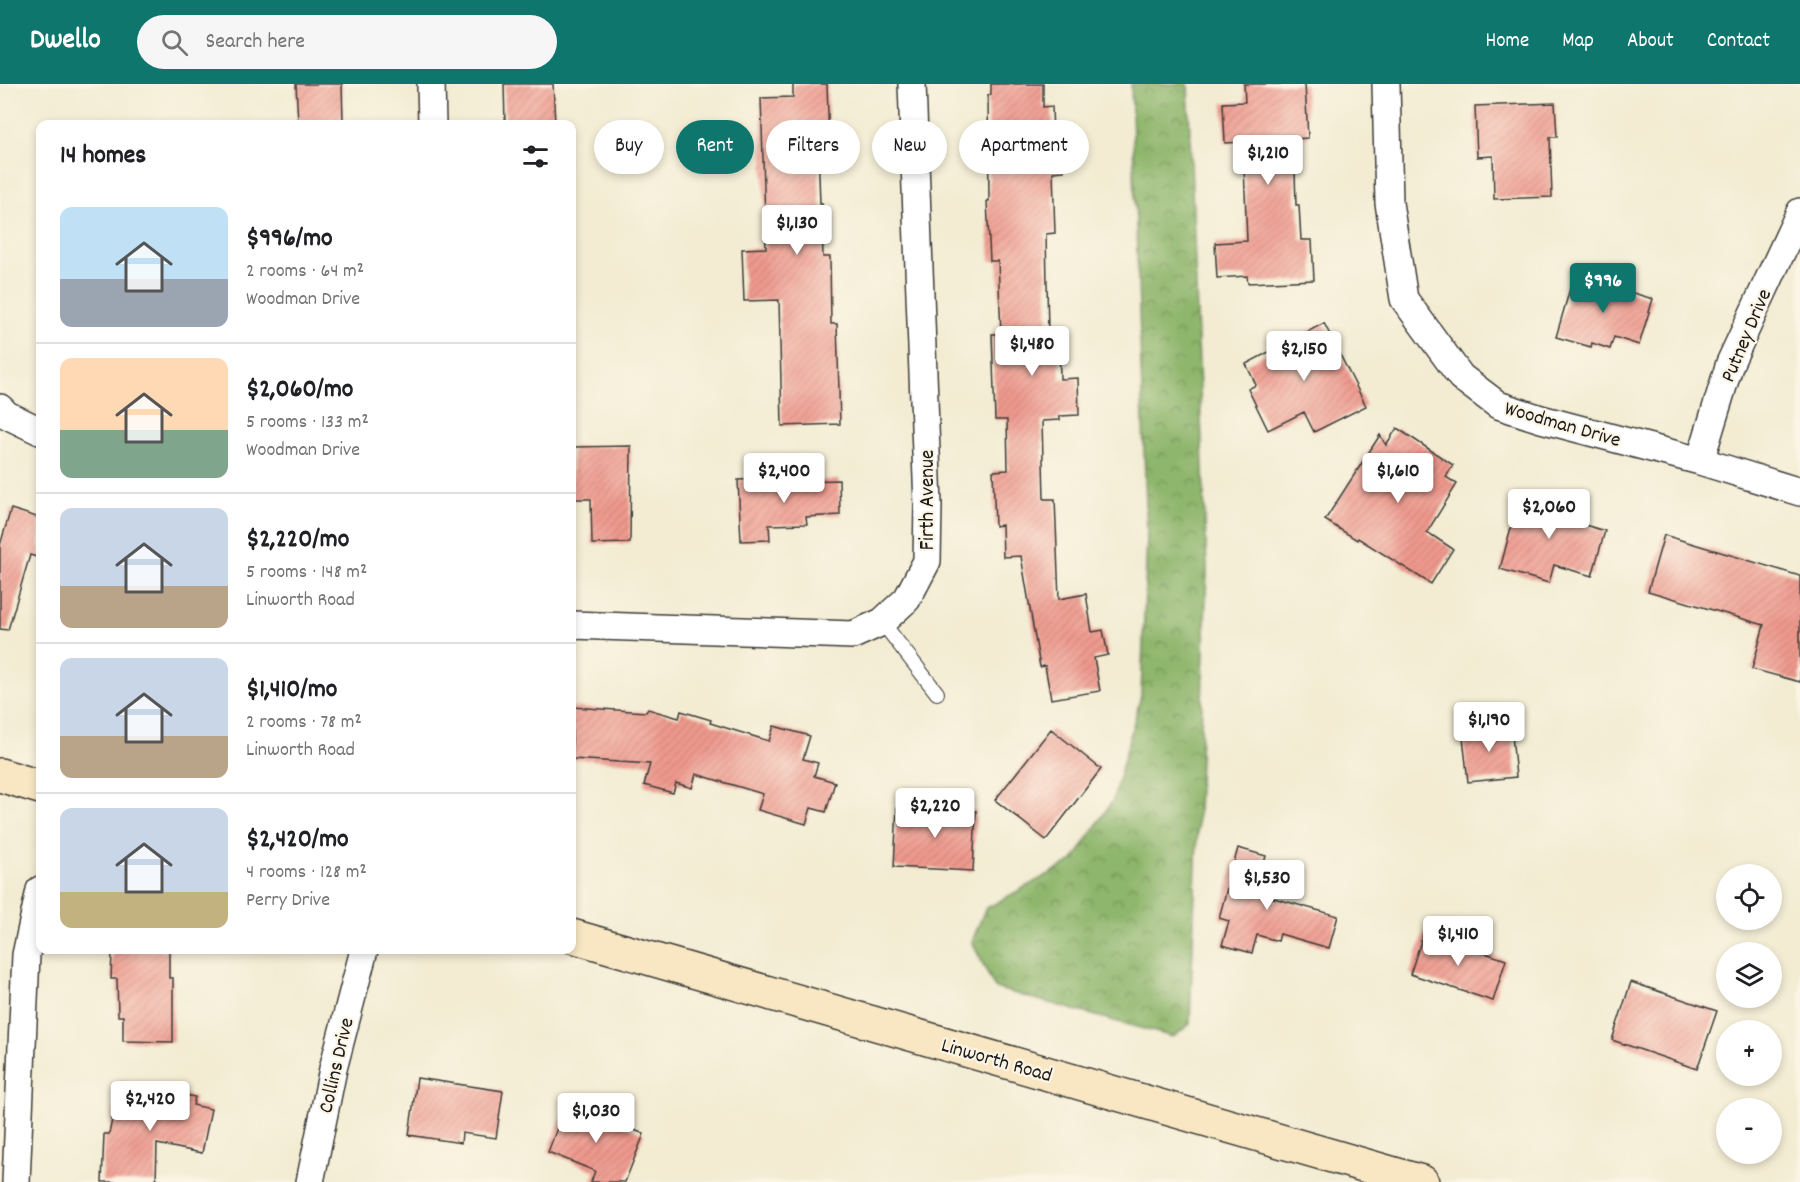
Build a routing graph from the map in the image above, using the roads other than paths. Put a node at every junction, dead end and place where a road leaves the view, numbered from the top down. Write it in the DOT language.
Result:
graph roads {
  1 [pos="431,84"];
  2 [pos="912,84"];
  3 [pos="1386,84"];
  4 [pos="432,120"];
  5 [pos="1800,212"];
  6 [pos="0,408"];
  7 [pos="36,429"];
  8 [pos="1700,461"];
  9 [pos="1800,492"];
  10 [pos="882,622"];
  11 [pos="576,625"];
  12 [pos="937,693"];
  13 [pos="0,775"];
  14 [pos="36,786"];
  15 [pos="36,909"];
  16 [pos="576,937"];
  17 [pos="363,954"];
  18 [pos="16,1182"];
  19 [pos="310,1182"];
  20 [pos="1422,1182"];
  1 -- 4 [label="street"];
  2 -- 10 [label="street, Firth Avenue"];
  3 -- 8 [label="street, Woodman Drive"];
  5 -- 8 [label="street, Putney Drive"];
  6 -- 7 [label="street"];
  8 -- 9 [label="street, Woodman Drive"];
  10 -- 11 [label="street, Firth Avenue"];
  10 -- 12 [label="lane"];
  13 -- 14 [label="main road"];
  15 -- 18 [label="street"];
  16 -- 20 [label="main road, Linworth Road"];
  17 -- 19 [label="street, Collins Drive"];
}
